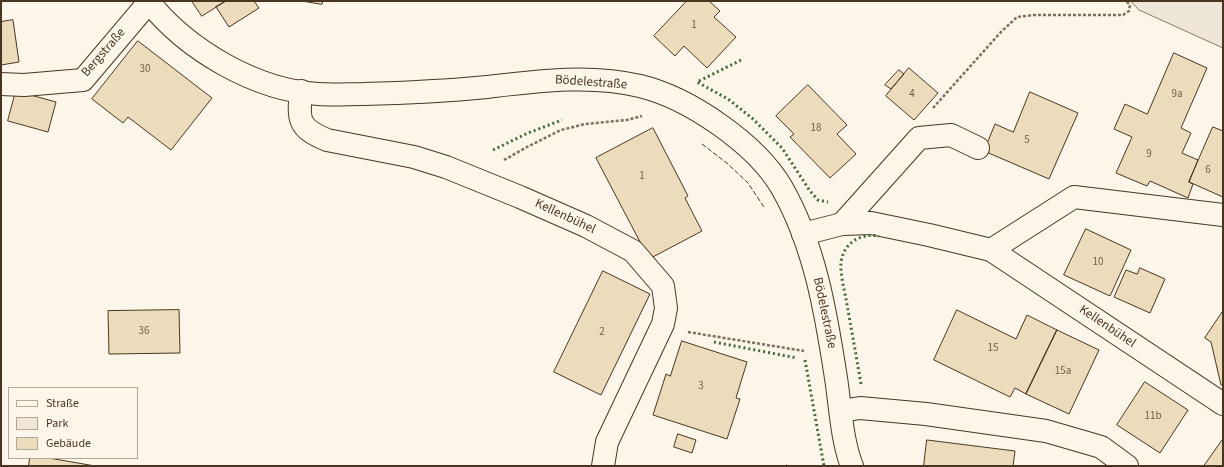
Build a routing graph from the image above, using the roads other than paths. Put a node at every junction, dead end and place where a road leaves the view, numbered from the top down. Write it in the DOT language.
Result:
graph roads {
  1 [pos="149,1"];
  2 [pos="3,86"];
  3 [pos="301,91"];
  4 [pos="978,148"];
  5 [pos="1223,215"];
  6 [pos="842,224"];
  7 [pos="803,234"];
  8 [pos="991,250"];
  9 [pos="1223,404"];
  10 [pos="841,411"];
  11 [pos="604,466"];
  12 [pos="852,466"];
  13 [pos="1127,466"];
  1 -- 2 [label="street, Bergstraße"];
  1 -- 3 [label="street, Bergstraße"];
  3 -- 7 [label="street, Bödelestraße"];
  3 -- 11 [label="street, Kellenbühel"];
  4 -- 6 [label="street"];
  5 -- 8 [label="street"];
  6 -- 7 [label="street, Kellenbühel"];
  6 -- 8 [label="street, Kellenbühel"];
  7 -- 10 [label="street, Bödelestraße"];
  8 -- 9 [label="street, Kellenbühel"];
  10 -- 12 [label="street, Bödelestraße"];
  10 -- 13 [label="street"];
}
